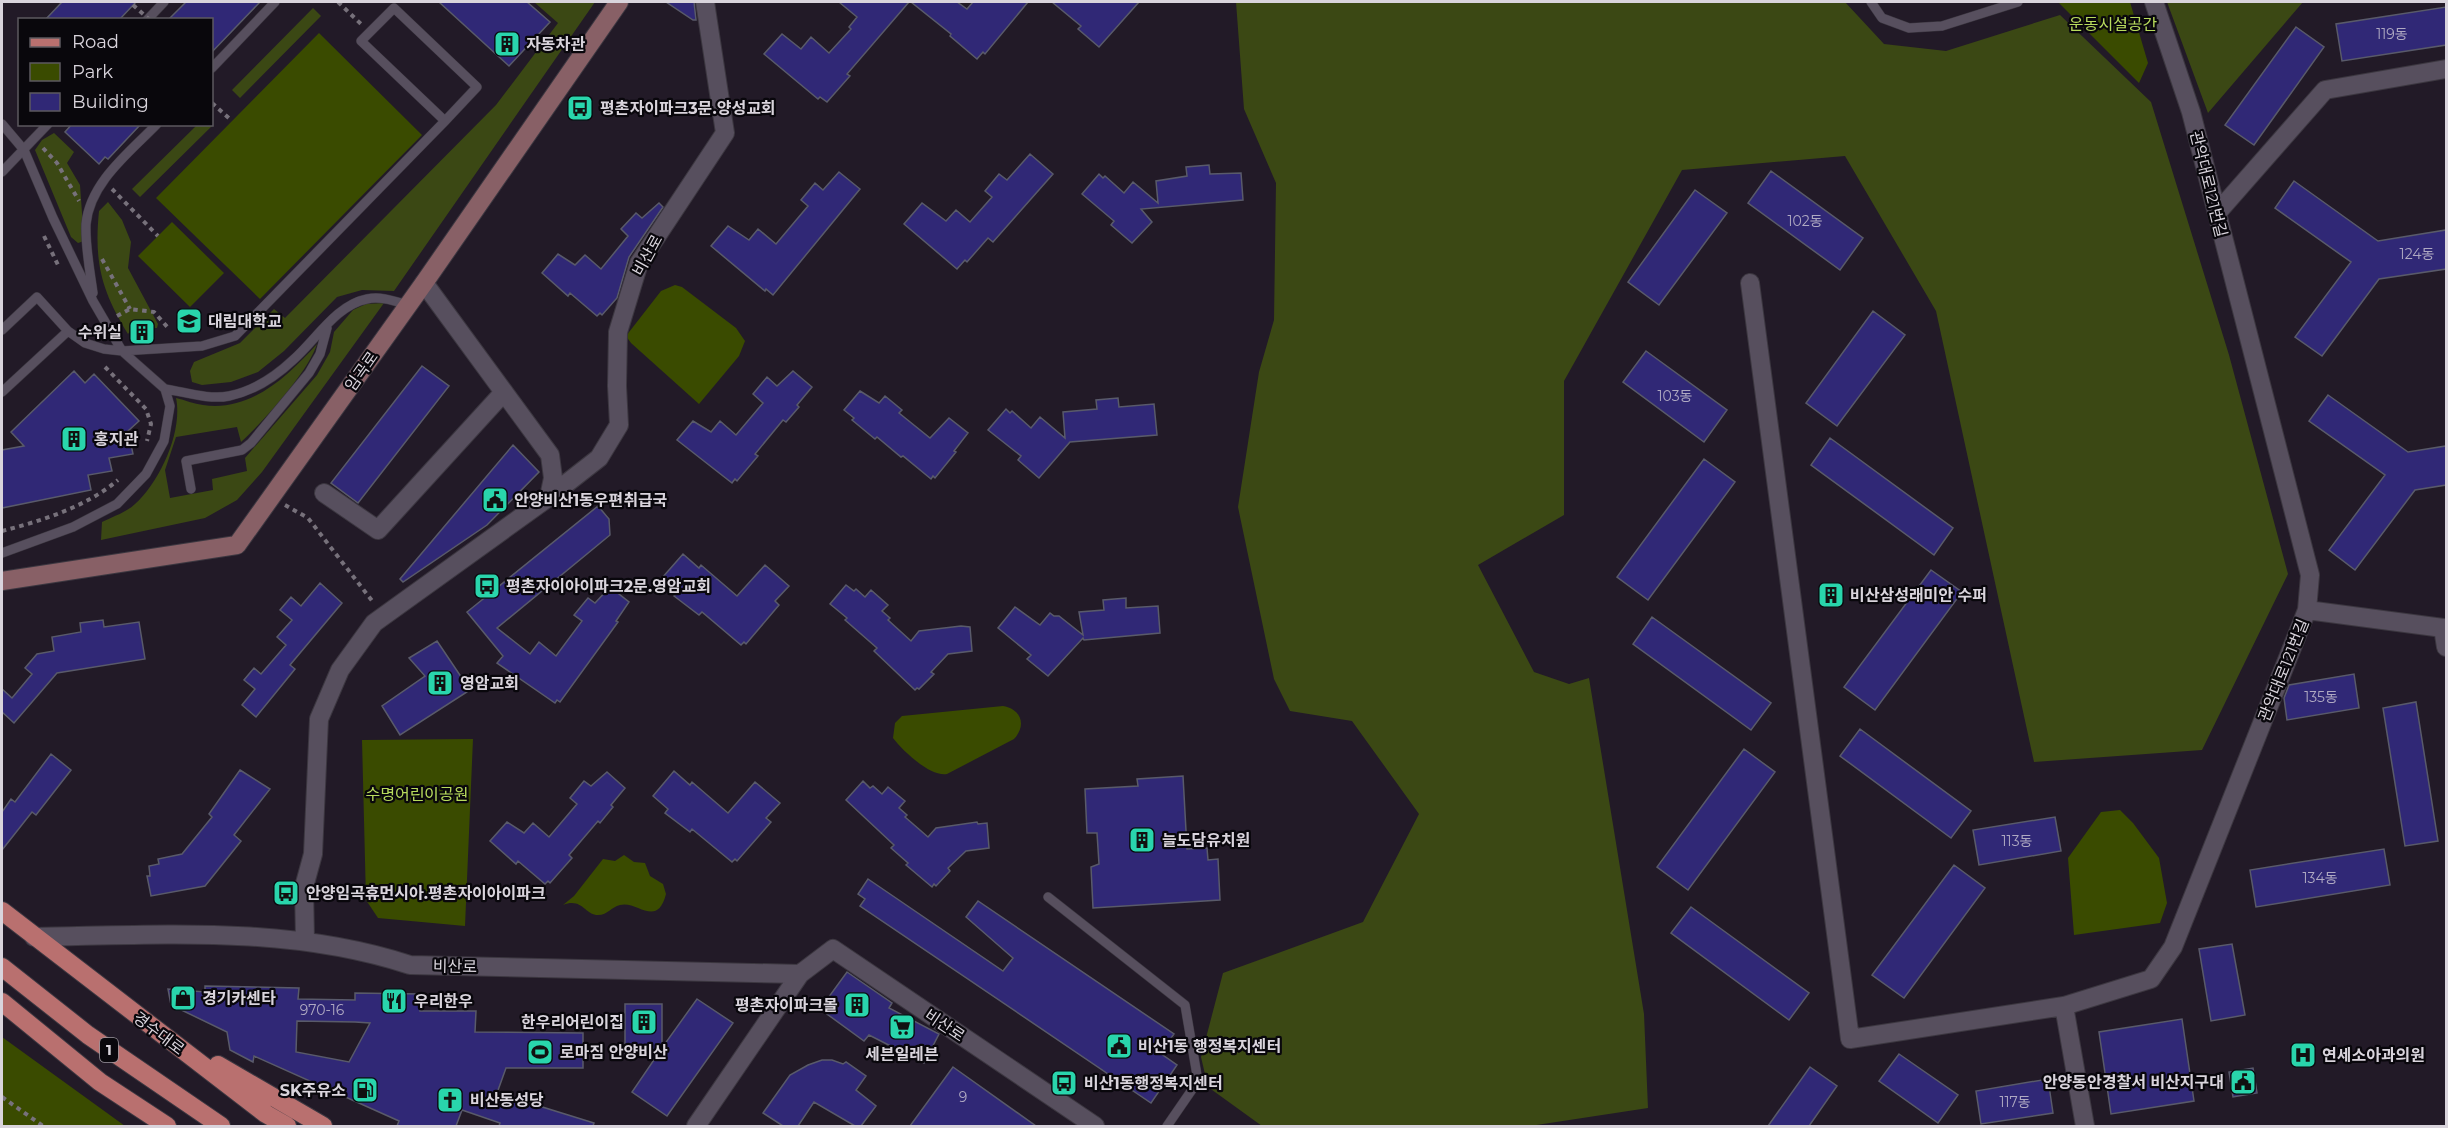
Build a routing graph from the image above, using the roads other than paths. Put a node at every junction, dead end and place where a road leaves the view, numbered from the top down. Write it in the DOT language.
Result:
graph roads {
  1 [pos="164,2"];
  2 [pos="275,2"];
  3 [pos="619,2"];
  4 [pos="705,2"];
  5 [pos="1871,2"];
  6 [pos="2018,2"];
  7 [pos="2154,2"];
  8 [pos="397,5"];
  9 [pos="150,18"];
  10 [pos="213,67"];
  11 [pos="2446,69"];
  12 [pos="445,121"];
  13 [pos="2,124"];
  14 [pos="46,126"];
  15 [pos="155,126"];
  16 [pos="24,150"];
  17 [pos="2,172"];
  18 [pos="2217,213"];
  19 [pos="424,283"];
  20 [pos="1750,283"];
  21 [pos="93,301"];
  22 [pos="408,305"];
  23 [pos="327,325"];
  24 [pos="2,330"];
  25 [pos="68,331"];
  26 [pos="122,351"];
  27 [pos="165,388"];
  28 [pos="2,392"];
  29 [pos="504,392"];
  30 [pos="192,489"];
  31 [pos="324,493"];
  32 [pos="549,497"];
  33 [pos="2,553"];
  34 [pos="2,581"];
  35 [pos="2307,610"];
  36 [pos="2445,627"];
  37 [pos="2446,647"];
  38 [pos="1048,897"];
  39 [pos="2,911"];
  40 [pos="34,937"];
  41 [pos="305,940"];
  42 [pos="2,967"];
  43 [pos="800,974"];
  44 [pos="2,1002"];
  45 [pos="2064,1006"];
  46 [pos="142,1020"];
  47 [pos="167,1126"];
  48 [pos="221,1126"];
  49 [pos="287,1126"];
  50 [pos="322,1126"];
  51 [pos="696,1126"];
  52 [pos="1095,1126"];
  53 [pos="1167,1126"];
  54 [pos="2085,1126"];
  1 -- 9 [label="lane"];
  2 -- 10 [label="lane"];
  3 -- 19 [label="street, 임곡로"];
  4 -- 32 [label="street, 비산로"];
  5 -- 6 [label="lane"];
  7 -- 18 [label="street, 관악대로121번길"];
  8 -- 12 [label="lane"];
  8 -- 12 [label="lane"];
  11 -- 18 [label="street"];
  12 -- 26 [label="lane"];
  13 -- 16 [label="lane"];
  14 -- 16 [label="lane"];
  15 -- 21 [label="lane"];
  16 -- 17 [label="lane"];
  16 -- 21 [label="lane"];
  18 -- 35 [label="street, 관악대로121번길"];
  19 -- 22 [label="street, 임곡로"];
  19 -- 29 [label="street"];
  20 -- 45 [label="street, 관악대로121번길"];
  21 -- 26 [label="lane"];
  22 -- 23 [label="lane"];
  22 -- 34 [label="street, 임곡로"];
  23 -- 27 [label="lane"];
  23 -- 30 [label="lane"];
  24 -- 25 [label="lane"];
  25 -- 26 [label="lane"];
  25 -- 28 [label="lane"];
  26 -- 27 [label="lane"];
  27 -- 33 [label="lane"];
  29 -- 31 [label="street"];
  29 -- 32 [label="street"];
  32 -- 41 [label="street, 비산로"];
  35 -- 36 [label="street"];
  35 -- 45 [label="street, 관악대로121번길"];
  36 -- 37 [label="street"];
  38 -- 53 [label="lane"];
  39 -- 40 [label="main road, 경수대로"];
  40 -- 41 [label="street"];
  40 -- 46 [label="main road, 경수대로"];
  41 -- 43 [label="street, 비산로"];
  42 -- 48 [label="main road, 1"];
  43 -- 51 [label="street"];
  43 -- 52 [label="street, 비산로"];
  44 -- 47 [label="main road"];
  45 -- 54 [label="street"];
  46 -- 49 [label="main road, 경수대로"];
  46 -- 50 [label="main road"];
}
